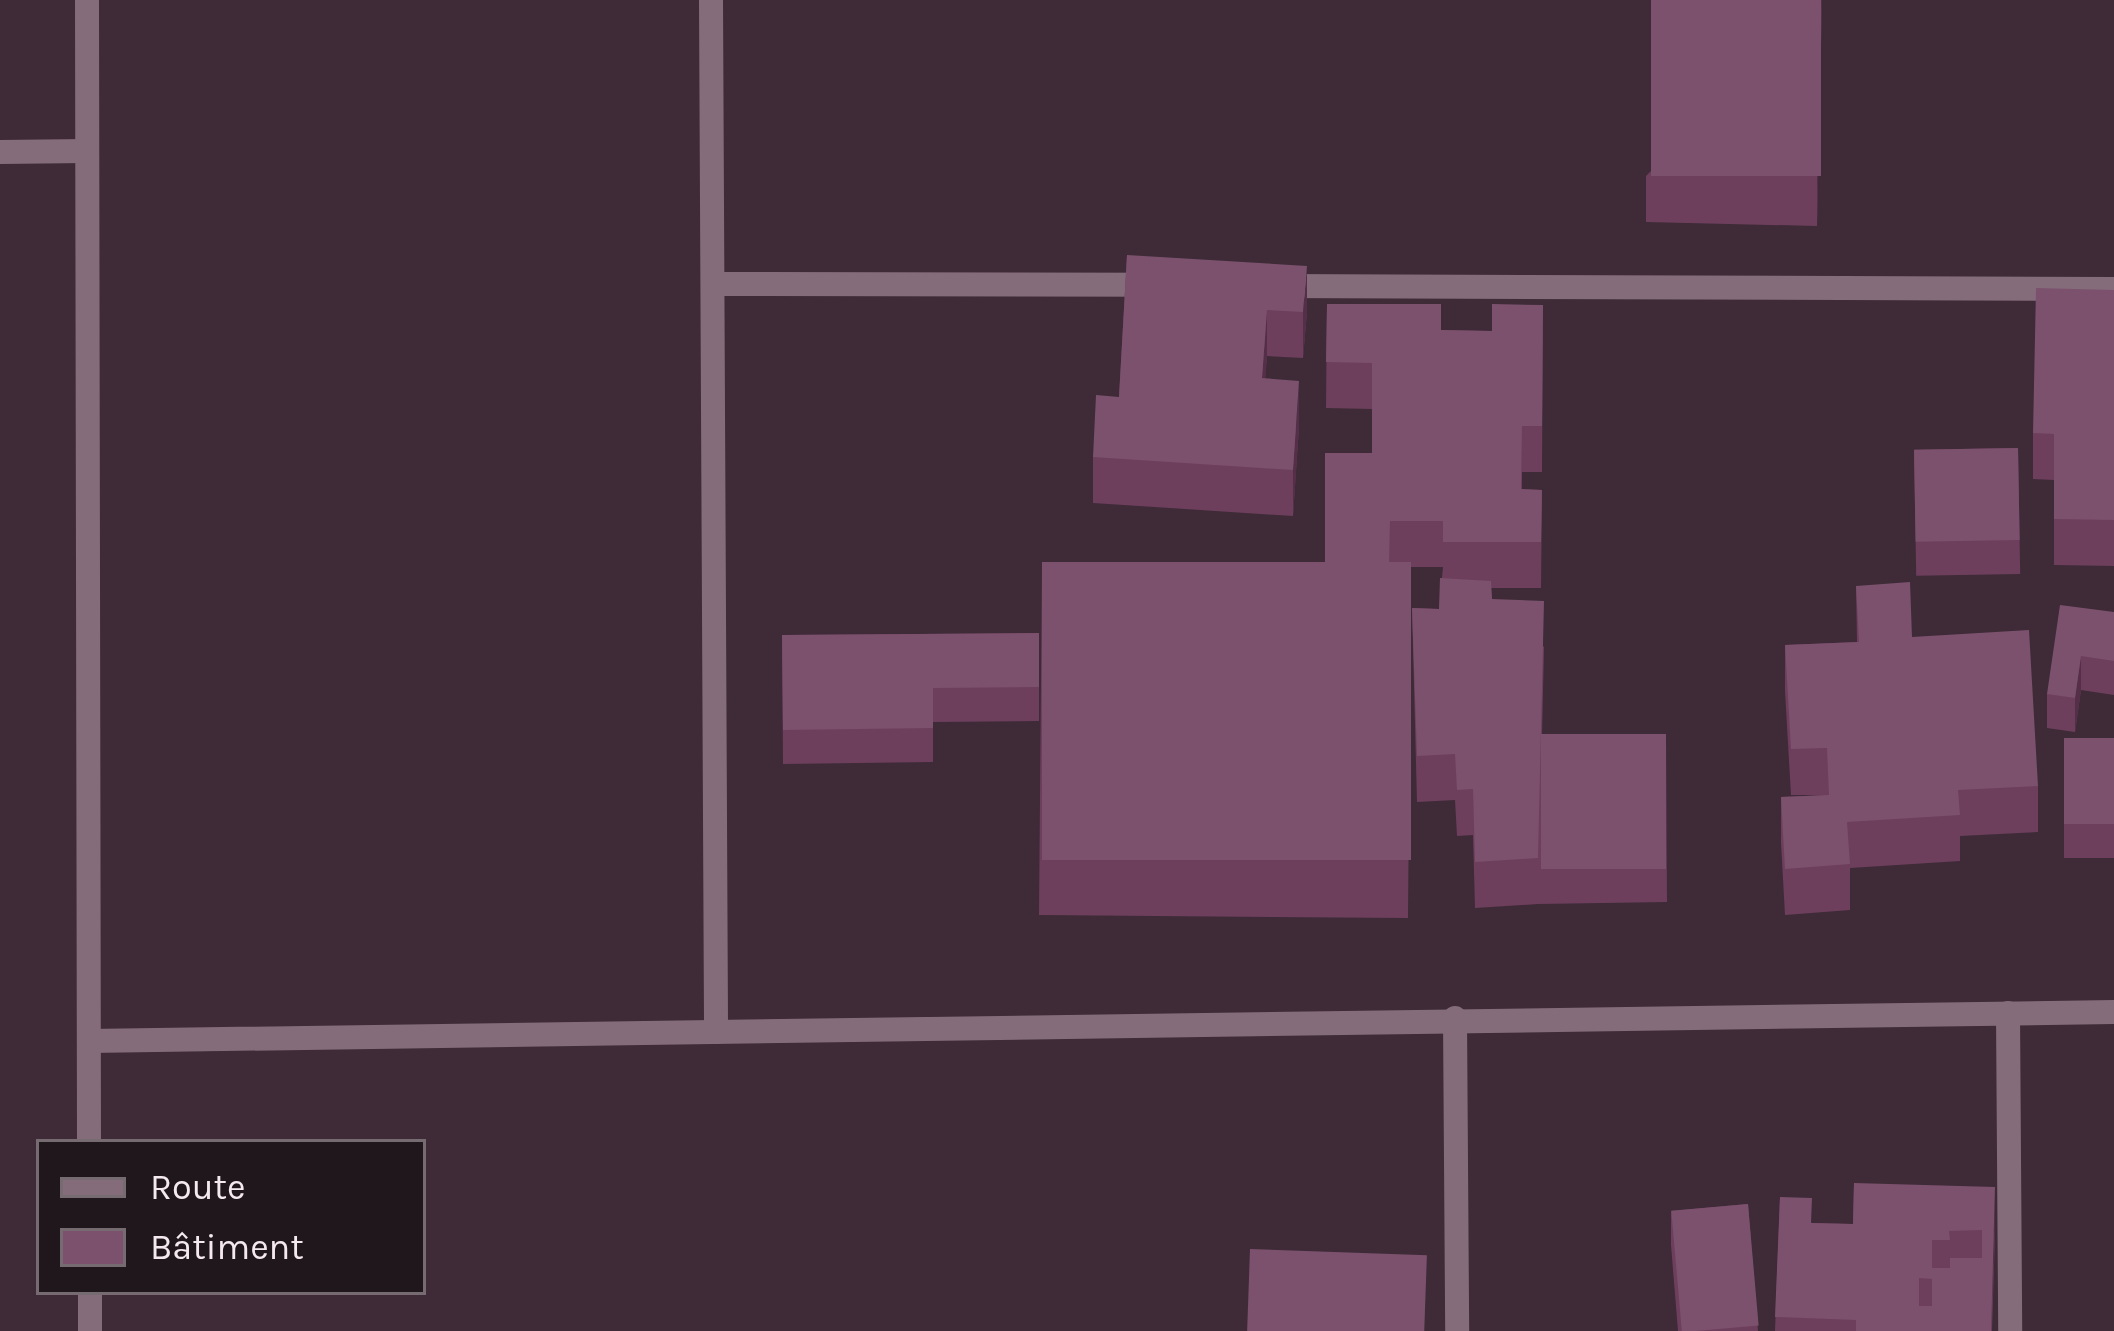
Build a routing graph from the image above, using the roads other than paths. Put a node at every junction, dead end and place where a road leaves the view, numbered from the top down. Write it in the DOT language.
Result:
graph roads {
  1 [pos="87,0"];
  2 [pos="711,0"];
  3 [pos="87,151"];
  4 [pos="0,152"];
  5 [pos="712,284"];
  6 [pos="1183,286"];
  7 [pos="1254,286"];
  8 [pos="2114,289"];
  9 [pos="2114,1012"];
  10 [pos="2008,1013"];
  11 [pos="1454,1018"];
  12 [pos="716,1032"];
  13 [pos="89,1041"];
  14 [pos="89,1139"];
  15 [pos="90,1295"];
  16 [pos="90,1331"];
  17 [pos="1457,1331"];
  18 [pos="2010,1331"];
  1 -- 3 [label="street"];
  2 -- 5 [label="street"];
  3 -- 4 [label="street"];
  3 -- 13 [label="street"];
  5 -- 6 [label="street"];
  5 -- 12 [label="street"];
  7 -- 8 [label="street"];
  9 -- 10 [label="street"];
  10 -- 11 [label="street"];
  10 -- 18 [label="street"];
  11 -- 12 [label="street"];
  11 -- 17 [label="street"];
  12 -- 13 [label="street"];
  13 -- 14 [label="street"];
  15 -- 16 [label="street"];
}
